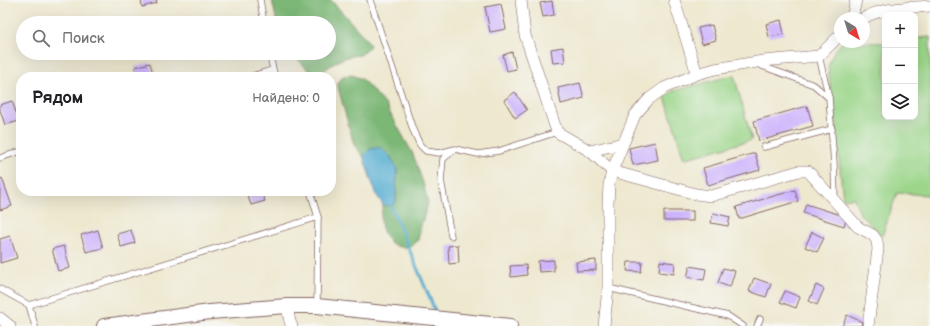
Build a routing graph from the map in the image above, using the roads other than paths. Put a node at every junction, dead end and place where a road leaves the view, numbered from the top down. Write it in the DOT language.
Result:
graph roads {
  1 [pos="260,0"];
  2 [pos="370,0"];
  3 [pos="521,0"];
  4 [pos="674,0"];
  5 [pos="856,0"];
  6 [pos="930,6"];
  7 [pos="853,12"];
  8 [pos="870,14"];
  9 [pos="263,16"];
  10 [pos="834,41"];
  11 [pos="819,56"];
  12 [pos="270,60"];
  13 [pos="757,62"];
  14 [pos="272,70"];
  15 [pos="265,72"];
  16 [pos="697,74"];
  17 [pos="829,98"];
  18 [pos="832,129"];
  19 [pos="557,132"];
  20 [pos="623,143"];
  21 [pos="764,147"];
  22 [pos="455,149"];
  23 [pos="590,151"];
  24 [pos="16,153"];
  25 [pos="0,158"];
  26 [pos="612,171"];
  27 [pos="312,196"];
  28 [pos="835,201"];
  29 [pos="318,217"];
  30 [pos="451,236"];
  31 [pos="608,288"];
  32 [pos="0,289"];
  33 [pos="29,305"];
  34 [pos="287,306"];
  35 [pos="317,306"];
  36 [pos="0,318"];
  37 [pos="760,318"];
  38 [pos="10,326"];
  39 [pos="35,326"];
  40 [pos="104,326"];
  41 [pos="292,326"];
  42 [pos="510,326"];
  43 [pos="604,326"];
  44 [pos="743,326"];
  45 [pos="757,326"];
  46 [pos="868,326"];
  1 -- 9 [label="lane"];
  2 -- 22 [label="lane"];
  3 -- 19 [label="street"];
  4 -- 16 [label="street"];
  5 -- 7 [label="street"];
  6 -- 8 [label="street"];
  10 -- 11 [label="street"];
  11 -- 13 [label="street"];
  11 -- 17 [label="lane"];
  12 -- 14 [label="lane"];
  13 -- 16 [label="street"];
  13 -- 17 [label="lane"];
  14 -- 15 [label="lane"];
  16 -- 20 [label="street"];
  17 -- 18 [label="lane"];
  18 -- 21 [label="lane"];
  18 -- 28 [label="lane"];
  19 -- 22 [label="lane"];
  19 -- 23 [label="street"];
  20 -- 23 [label="street"];
  20 -- 26 [label="street"];
  22 -- 30 [label="lane"];
  23 -- 26 [label="street"];
  24 -- 25 [label="lane"];
  26 -- 28 [label="street"];
  26 -- 31 [label="street"];
  27 -- 29 [label="lane"];
  28 -- 46 [label="street"];
  29 -- 33 [label="lane"];
  29 -- 35 [label="lane"];
  31 -- 43 [label="street"];
  31 -- 44 [label="lane"];
  32 -- 33 [label="lane"];
  33 -- 39 [label="lane"];
  34 -- 35 [label="street"];
  34 -- 40 [label="street"];
  34 -- 41 [label="street"];
  35 -- 42 [label="street"];
  36 -- 38 [label="street"];
  37 -- 45 [label="lane"];
}
